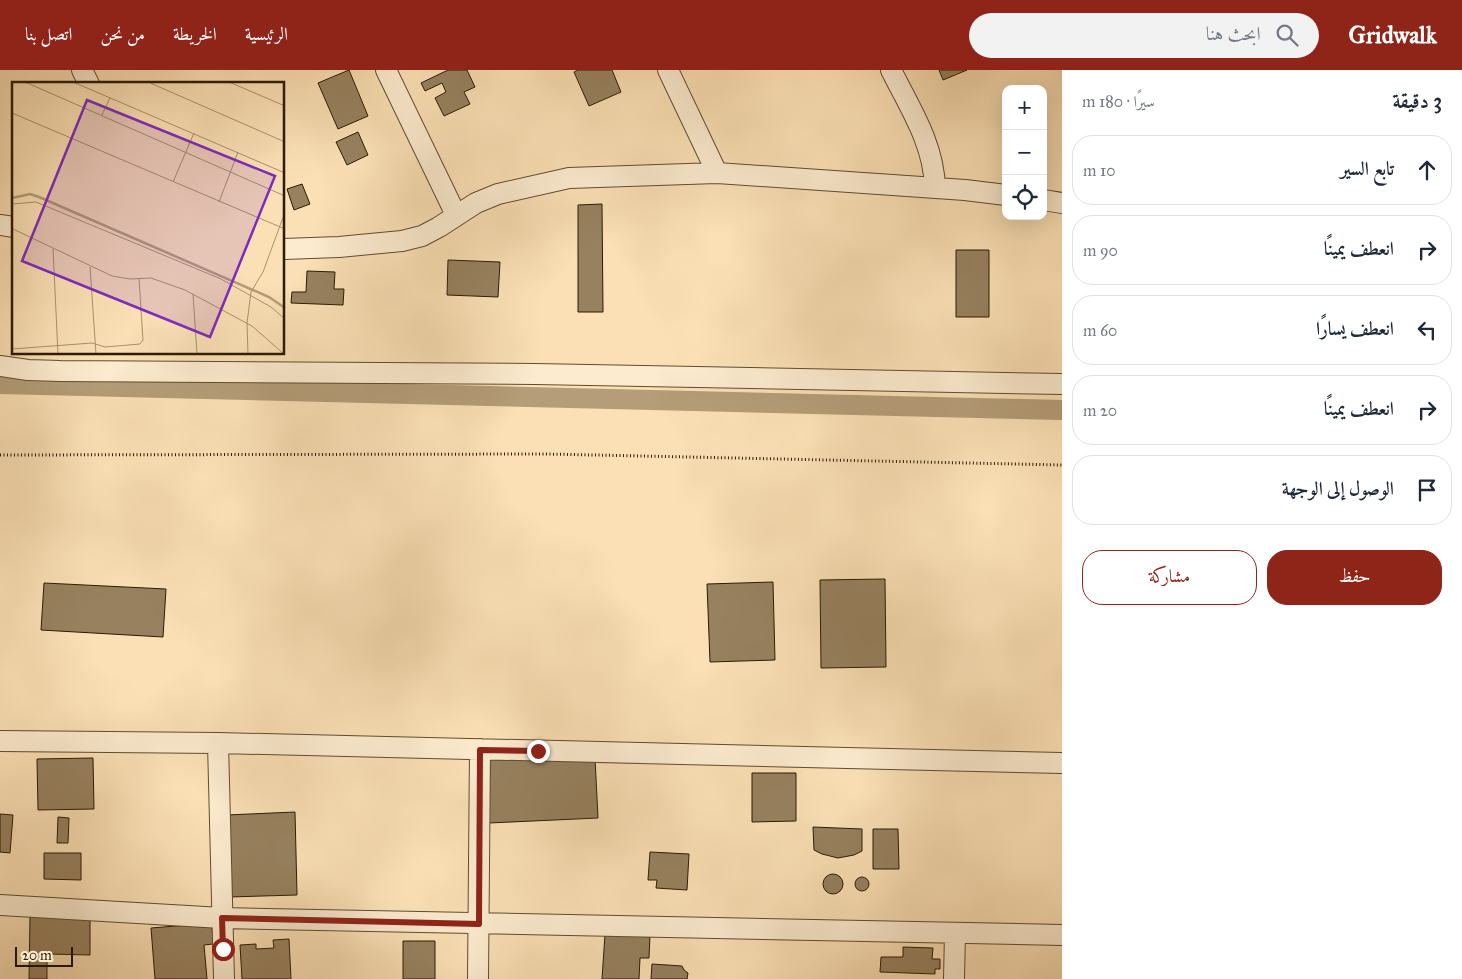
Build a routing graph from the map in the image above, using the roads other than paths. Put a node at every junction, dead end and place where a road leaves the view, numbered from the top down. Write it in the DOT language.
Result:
graph roads {
  1 [pos="82,70"];
  2 [pos="386,70"];
  3 [pos="668,70"];
  4 [pos="891,70"];
  5 [pos="88,82"];
  6 [pos="717,173"];
  7 [pos="935,188"];
  8 [pos="1002,195"];
  9 [pos="1047,201"];
  10 [pos="1062,203"];
  11 [pos="456,215"];
  12 [pos="285,249"];
  13 [pos="0,366"];
  14 [pos="1062,384"];
  15 [pos="0,741"];
  16 [pos="218,743"];
  17 [pos="480,750"];
  18 [pos="1062,763"];
  19 [pos="0,905"];
  20 [pos="222,918"];
  21 [pos="479,924"];
  22 [pos="955,933"];
  23 [pos="1062,935"];
  24 [pos="224,979"];
  25 [pos="478,979"];
  26 [pos="954,979"];
  1 -- 5 [label="street"];
  2 -- 11 [label="street"];
  3 -- 6 [label="street"];
  4 -- 7 [label="street"];
  6 -- 7 [label="street"];
  6 -- 11 [label="street"];
  7 -- 8 [label="street"];
  9 -- 10 [label="street"];
  11 -- 12 [label="street"];
  13 -- 14 [label="street"];
  15 -- 16 [label="street"];
  16 -- 17 [label="street"];
  16 -- 20 [label="street"];
  17 -- 18 [label="street"];
  17 -- 21 [label="street"];
  19 -- 20 [label="street"];
  20 -- 21 [label="street"];
  20 -- 24 [label="street"];
  21 -- 22 [label="street"];
  21 -- 25 [label="street"];
  22 -- 23 [label="street"];
  22 -- 26 [label="street"];
}
